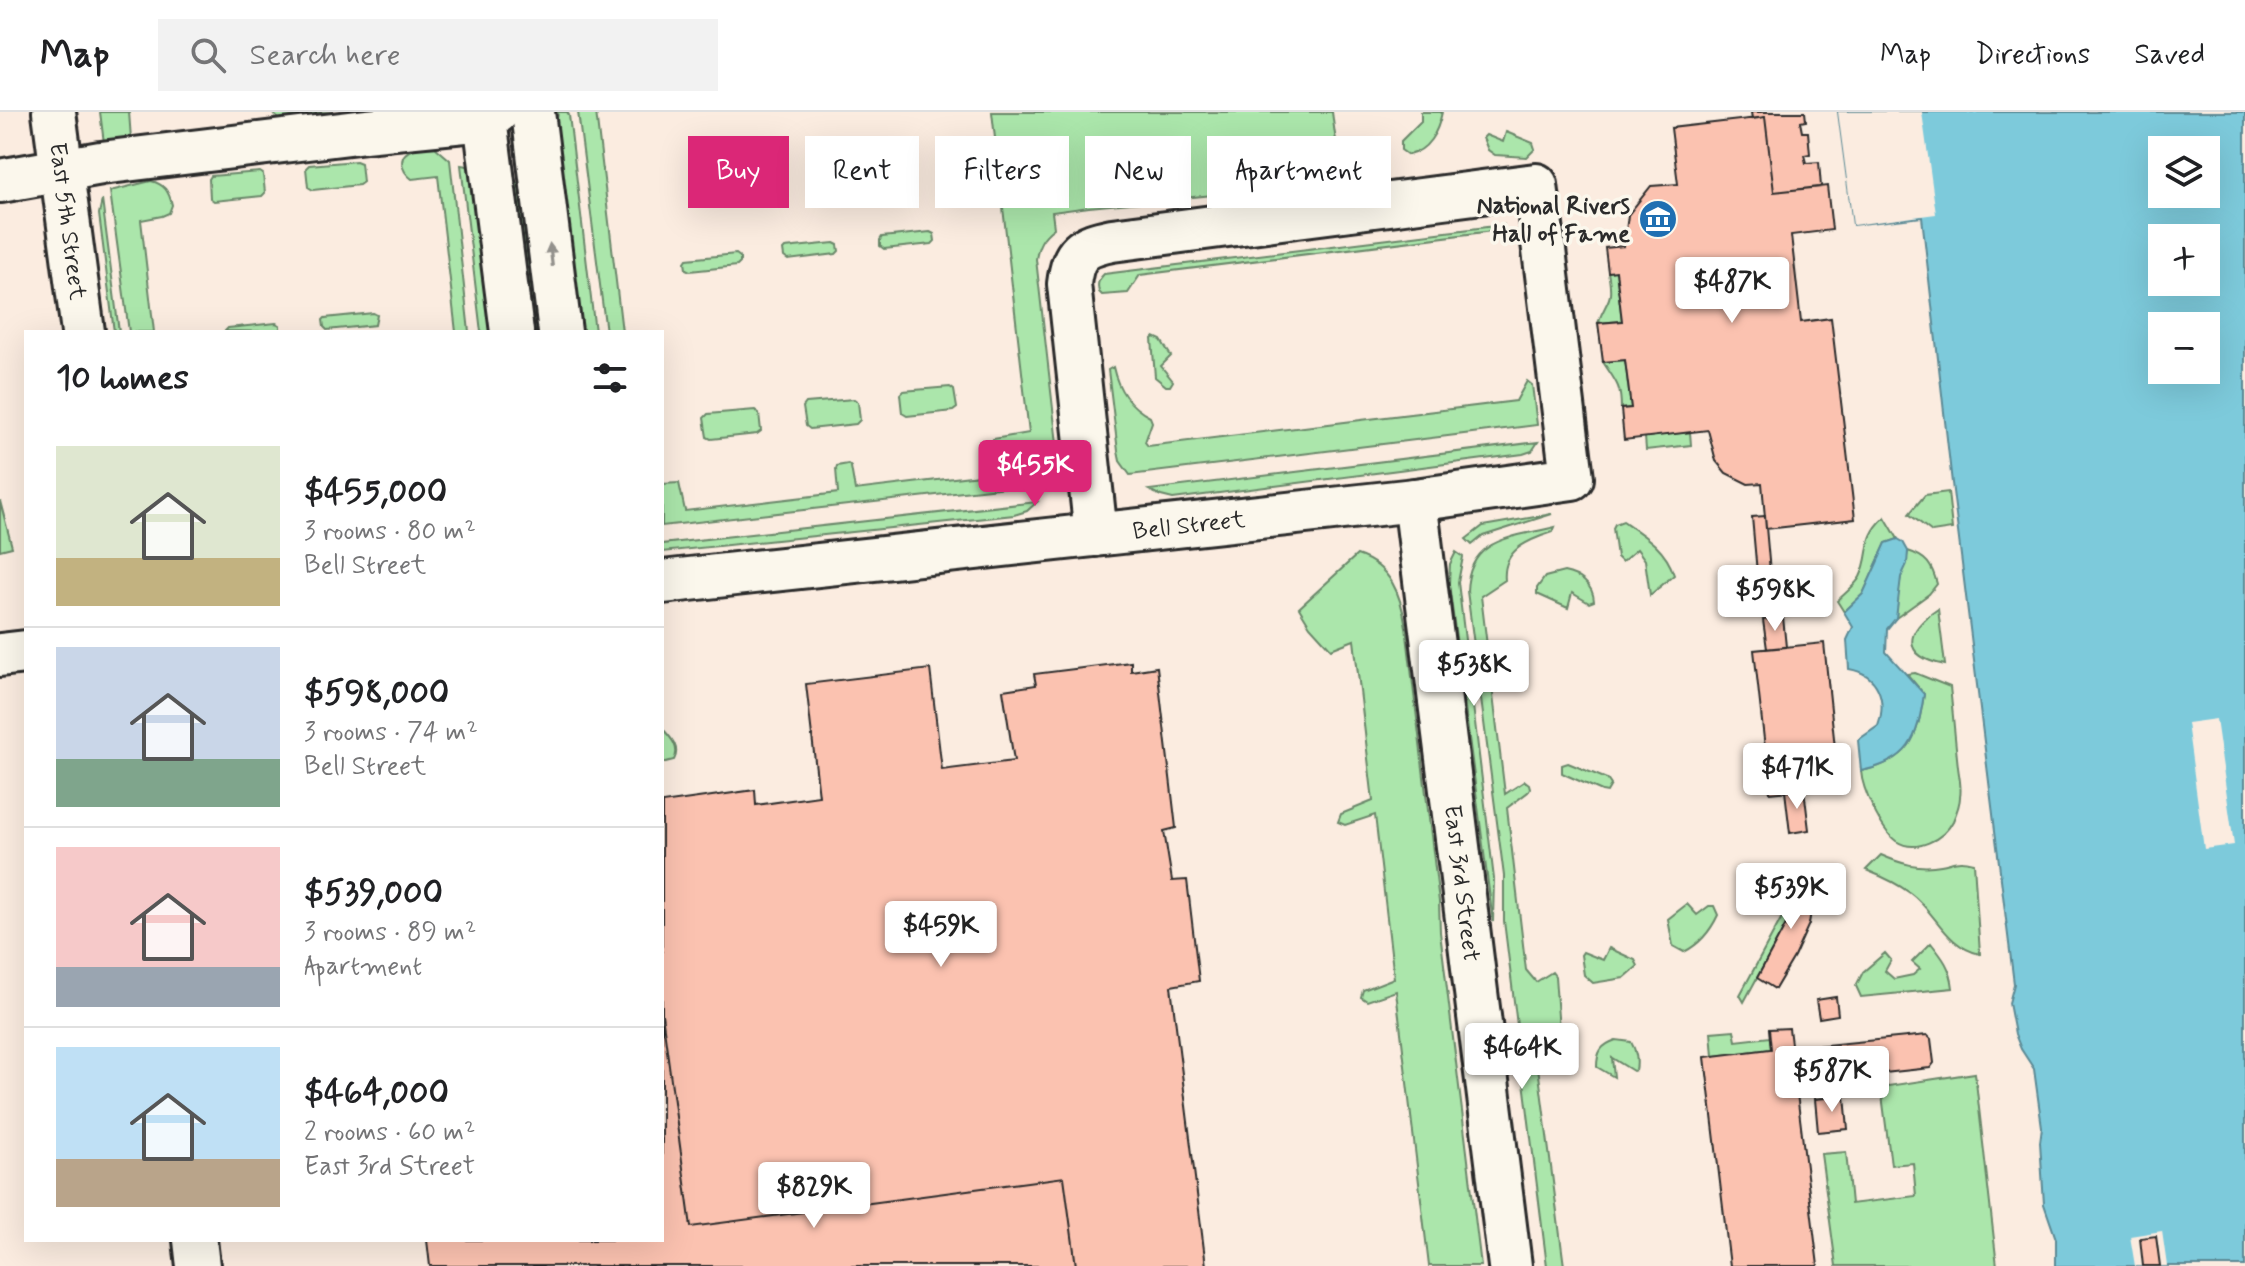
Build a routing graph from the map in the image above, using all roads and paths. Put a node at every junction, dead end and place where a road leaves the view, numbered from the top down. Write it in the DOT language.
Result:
graph roads {
  1 [pos="54,112"];
  2 [pos="533,112"];
  3 [pos="491,116"];
  4 [pos="62,170"];
  5 [pos="0,181"];
  6 [pos="83,330"];
  7 [pos="512,330"];
  8 [pos="560,330"];
  9 [pos="1415,500"];
  10 [pos="1096,535"];
  11 [pos="664,582"];
  12 [pos="24,652"];
  13 [pos="0,655"];
  14 [pos="195,1242"];
  15 [pos="198,1266"];
  16 [pos="1510,1266"];
  1 -- 4 [label="street, East 5th Street"];
  8 -- 2 [label="street, one-way"];
  3 -- 4 [label="street"];
  3 -- 7 [label="street"];
  4 -- 5 [label="street"];
  4 -- 6 [label="street, East 5th Street"];
  9 -- 10 [label="street, Bell Street"];
  9 -- 10 [label="street, Bell Street"];
  9 -- 16 [label="street, East 3rd Street"];
  10 -- 11 [label="street, Bell Street"];
  12 -- 13 [label="street"];
  14 -- 15 [label="street"];
}
